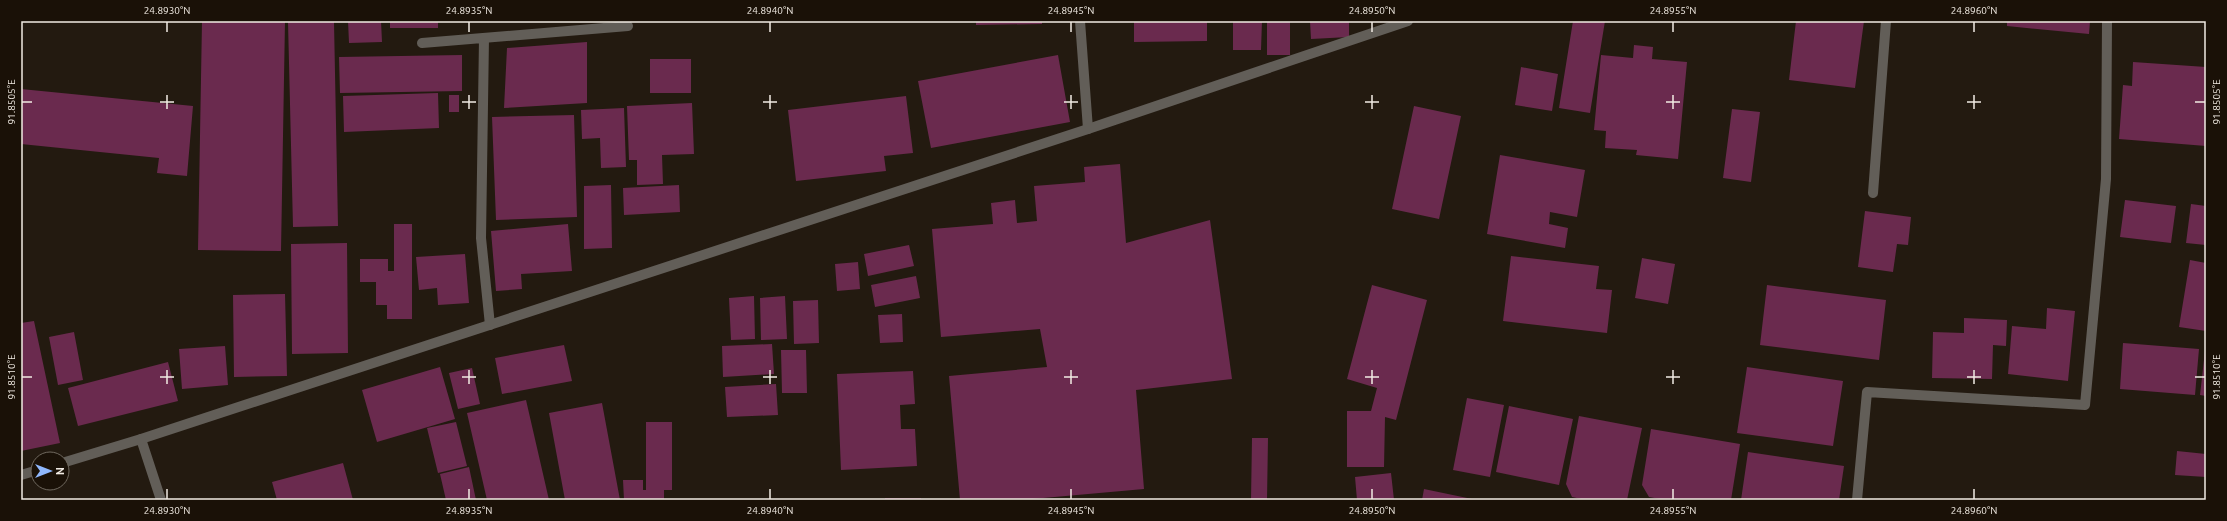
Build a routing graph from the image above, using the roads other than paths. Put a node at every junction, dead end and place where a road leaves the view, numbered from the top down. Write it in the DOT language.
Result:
graph roads {
  1 [pos="1080,21"];
  2 [pos="1408,21"];
  3 [pos="1886,21"];
  4 [pos="2107,21"];
  5 [pos="628,26"];
  6 [pos="484,38"];
  7 [pos="422,43"];
  8 [pos="1088,129"];
  9 [pos="1873,193"];
  10 [pos="490,325"];
  11 [pos="141,439"];
  12 [pos="70,461"];
  13 [pos="161,500"];
  14 [pos="1857,500"];
  1 -- 8 [label="street"];
  2 -- 8 [label="street"];
  3 -- 9 [label="street"];
  4 -- 14 [label="street"];
  5 -- 6 [label="street"];
  6 -- 7 [label="street"];
  6 -- 10 [label="street"];
  8 -- 10 [label="street"];
  10 -- 11 [label="street"];
  11 -- 12 [label="street"];
  11 -- 13 [label="street"];
}
